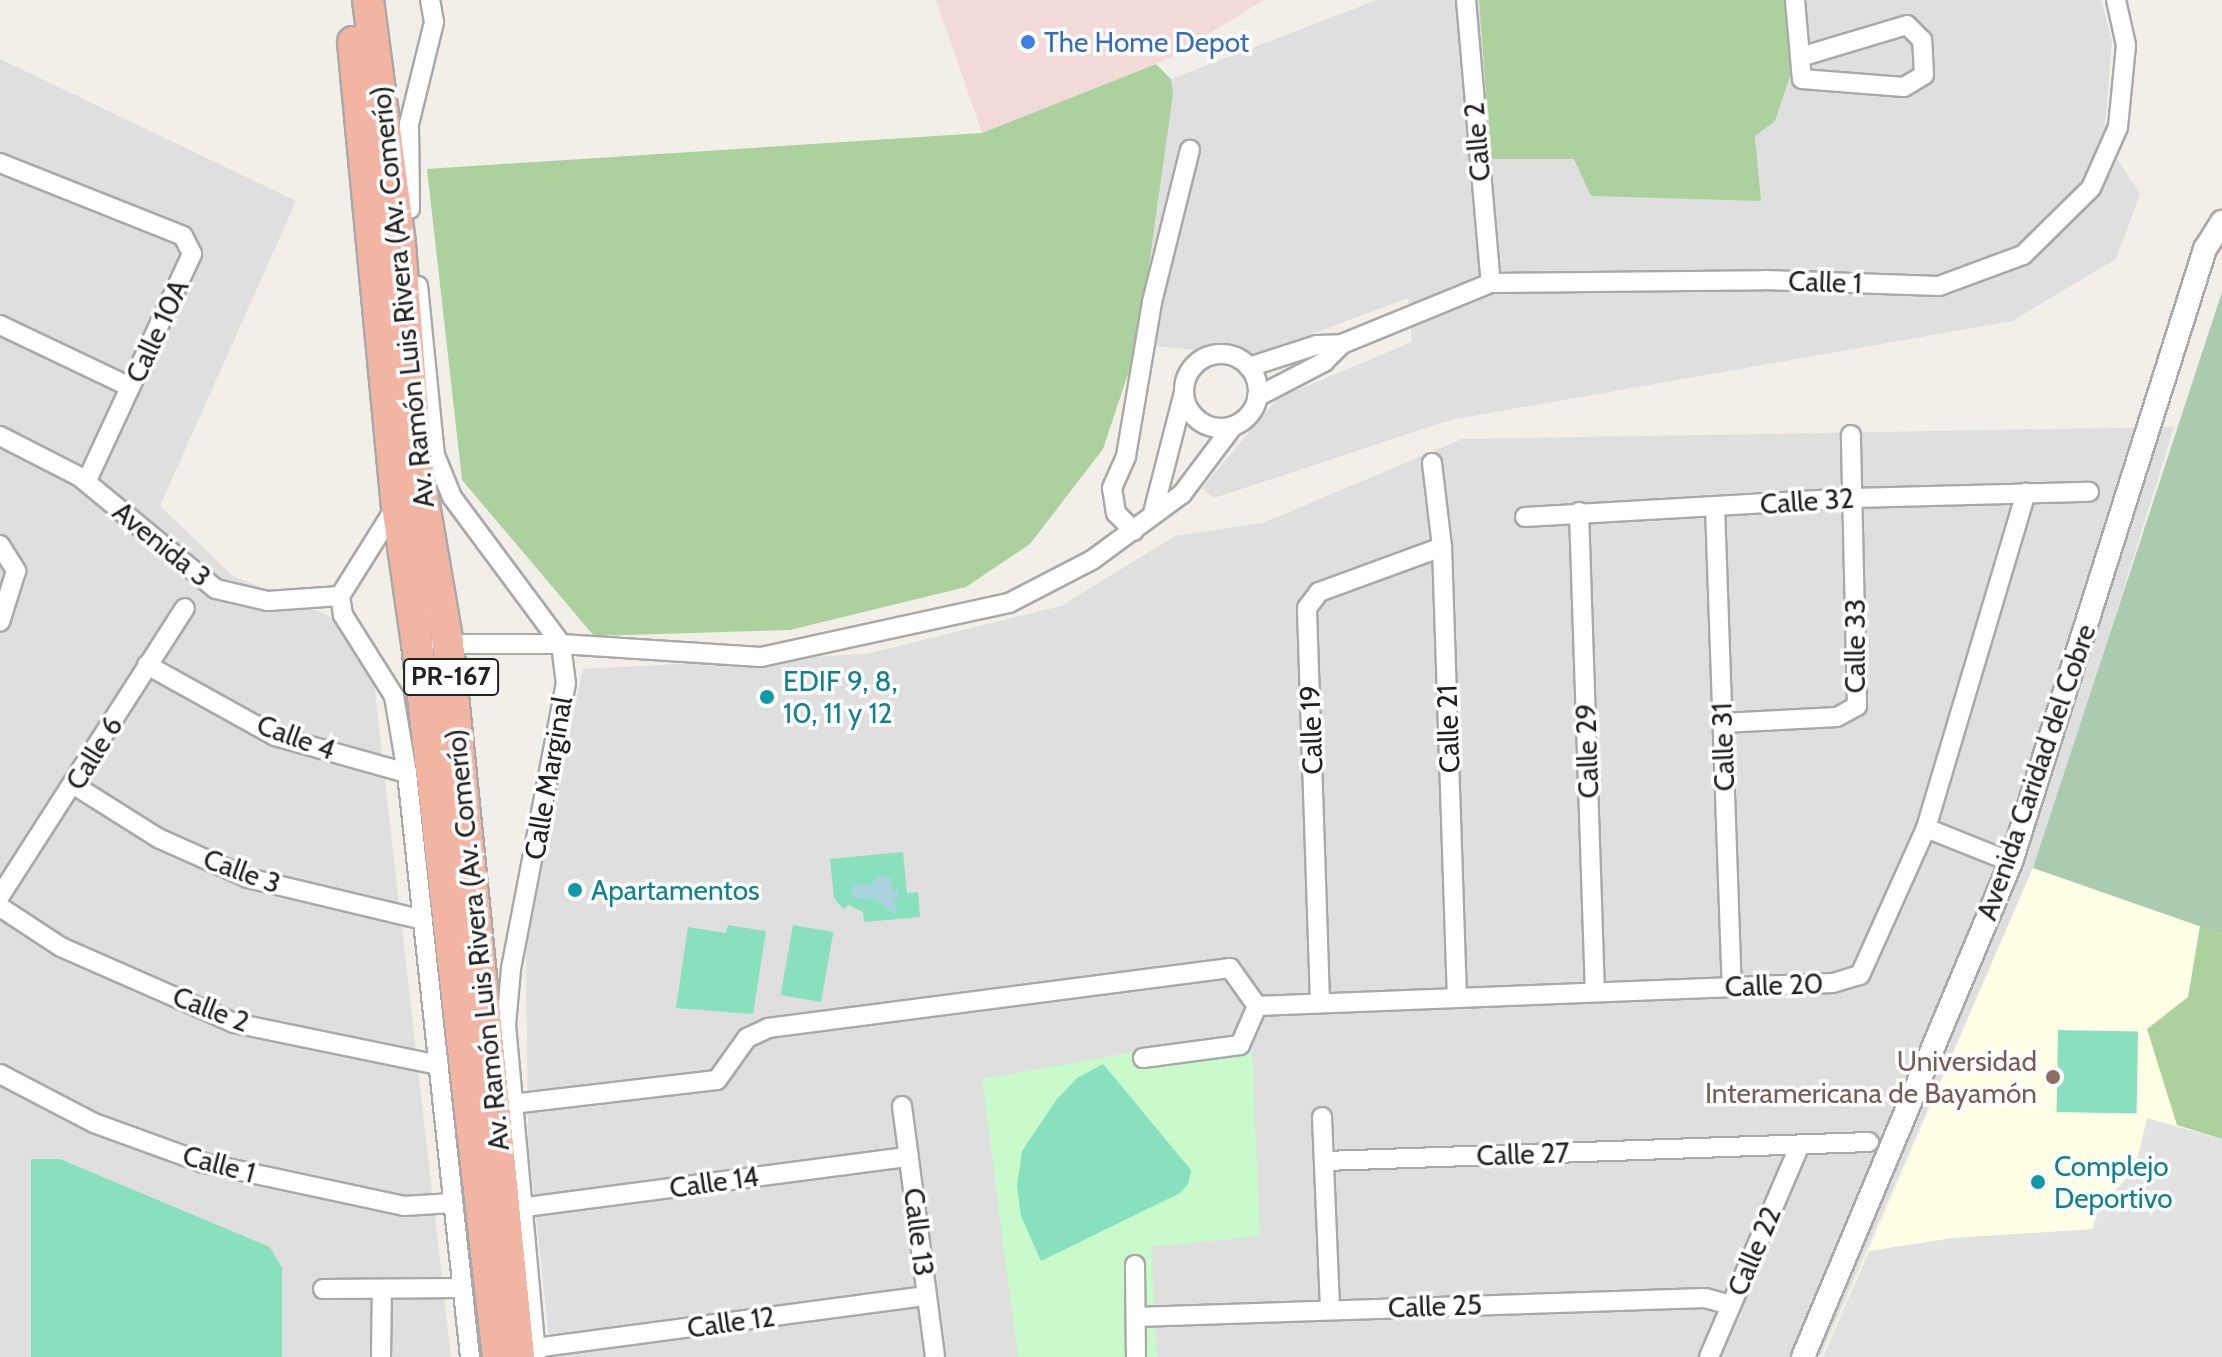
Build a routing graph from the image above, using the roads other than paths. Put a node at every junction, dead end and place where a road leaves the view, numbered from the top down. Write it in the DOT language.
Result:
graph roads {
  1 [pos="349,0"];
  2 [pos="368,0"];
  3 [pos="430,0"];
  4 [pos="1466,0"];
  5 [pos="1795,0"];
  6 [pos="2116,0"];
  7 [pos="1800,57"];
  8 [pos="1190,150"];
  9 [pos="0,163"];
  10 [pos="2222,222"];
  11 [pos="1491,283"];
  12 [pos="0,325"];
  13 [pos="1342,344"];
  14 [pos="1249,367"];
  15 [pos="130,387"];
  16 [pos="1184,392"];
  17 [pos="1257,397"];
  18 [pos="1233,426"];
  19 [pos="1851,435"];
  20 [pos="0,436"];
  21 [pos="1432,463"];
  22 [pos="86,482"];
  23 [pos="2089,492"];
  24 [pos="2026,493"];
  25 [pos="1853,498"];
  26 [pos="397,505"];
  27 [pos="1715,507"];
  28 [pos="1579,512"];
  29 [pos="1153,513"];
  30 [pos="1525,517"];
  31 [pos="1134,531"];
  32 [pos="0,545"];
  33 [pos="1442,547"];
  34 [pos="340,596"];
  35 [pos="185,608"];
  36 [pos="0,622"];
  37 [pos="417,644"];
  38 [pos="448,644"];
  39 [pos="561,644"];
  40 [pos="147,665"];
  41 [pos="1723,723"];
  42 [pos="407,773"];
  43 [pos="74,785"];
  44 [pos="1926,828"];
  45 [pos="2011,862"];
  46 [pos="0,896"];
  47 [pos="0,907"];
  48 [pos="423,920"];
  49 [pos="1732,987"];
  50 [pos="1595,991"];
  51 [pos="1457,996"];
  52 [pos="1320,1002"];
  53 [pos="1257,1006"];
  54 [pos="1143,1058"];
  55 [pos="439,1065"];
  56 [pos="0,1074"];
  57 [pos="512,1104"];
  58 [pos="902,1106"];
  59 [pos="1322,1117"];
  60 [pos="1869,1142"];
  61 [pos="1800,1145"];
  62 [pos="909,1157"];
  63 [pos="1325,1161"];
  64 [pos="453,1203"];
  65 [pos="519,1208"];
  66 [pos="1135,1265"];
  67 [pos="462,1288"];
  68 [pos="323,1289"];
  69 [pos="382,1289"];
  70 [pos="927,1296"];
  71 [pos="1731,1305"];
  72 [pos="1330,1310"];
  73 [pos="1137,1317"];
  74 [pos="530,1354"];
  75 [pos="381,1357"];
  76 [pos="470,1357"];
  77 [pos="498,1357"];
  78 [pos="935,1357"];
  79 [pos="1136,1357"];
  80 [pos="1709,1357"];
  81 [pos="1803,1357"];
  1 -- 26 [label="highway, Av. Ramón Luis Rivera (Av. Comerío) / PR-167"];
  2 -- 38 [label="highway, Av. Ramón Luis Rivera (Av. Comerío) / PR-167"];
  3 -- 39 [label="street, Calle Marginal"];
  4 -- 11 [label="street, Calle 2"];
  5 -- 7 [label="street"];
  6 -- 11 [label="street, Calle 1"];
  7 -- 7 [label="street"];
  8 -- 31 [label="street"];
  9 -- 15 [label="street, Calle 10A"];
  10 -- 45 [label="street, Avenida Caridad del Cobre"];
  11 -- 13 [label="street, Calle 1"];
  12 -- 15 [label="street"];
  13 -- 14 [label="street, Calle 1"];
  13 -- 17 [label="street, Calle 1"];
  14 -- 16 [label="street"];
  14 -- 17 [label="street"];
  15 -- 22 [label="street, Calle 10A"];
  16 -- 18 [label="street"];
  16 -- 29 [label="street"];
  17 -- 18 [label="street"];
  18 -- 29 [label="street"];
  19 -- 25 [label="street"];
  20 -- 22 [label="street, Avenida 3"];
  21 -- 33 [label="street, Calle 21"];
  22 -- 34 [label="street, Avenida 3"];
  23 -- 24 [label="street, Calle 32"];
  24 -- 25 [label="street, Calle 32"];
  24 -- 44 [label="street, Calle 20"];
  25 -- 27 [label="street, Calle 32"];
  25 -- 41 [label="street, Calle 33"];
  26 -- 34 [label="street"];
  26 -- 37 [label="highway, Av. Ramón Luis Rivera (Av. Comerío) / PR-167"];
  27 -- 28 [label="street, Calle 32"];
  27 -- 41 [label="street, Calle 31"];
  28 -- 30 [label="street, Calle 32"];
  28 -- 50 [label="street, Calle 29"];
  29 -- 31 [label="street"];
  31 -- 39 [label="street"];
  32 -- 36 [label="street"];
  33 -- 51 [label="street, Calle 21"];
  33 -- 52 [label="street, Calle 19"];
  34 -- 42 [label="street"];
  35 -- 40 [label="street, Calle 6"];
  37 -- 38 [label="street"];
  37 -- 77 [label="highway, Av. Ramón Luis Rivera (Av. Comerío) / PR-167"];
  38 -- 39 [label="street"];
  38 -- 74 [label="highway, Av. Ramón Luis Rivera (Av. Comerío) / PR-167"];
  39 -- 57 [label="street, Calle Marginal"];
  40 -- 42 [label="street, Calle 4"];
  40 -- 43 [label="street, Calle 6"];
  41 -- 49 [label="street, Calle 31"];
  42 -- 48 [label="street"];
  43 -- 46 [label="street, Calle 6"];
  43 -- 48 [label="street, Calle 3"];
  44 -- 45 [label="street"];
  44 -- 49 [label="street, Calle 20"];
  45 -- 81 [label="street, Avenida Caridad del Cobre"];
  47 -- 55 [label="street, Calle 2"];
  48 -- 55 [label="street"];
  49 -- 50 [label="street, Calle 20"];
  50 -- 51 [label="street, Calle 20"];
  51 -- 52 [label="street, Calle 20"];
  52 -- 53 [label="street, Calle 20"];
  53 -- 54 [label="street"];
  53 -- 57 [label="street"];
  55 -- 64 [label="street"];
  56 -- 64 [label="street, Calle 1"];
  57 -- 65 [label="street, Calle Marginal"];
  58 -- 62 [label="street, Calle 13"];
  59 -- 63 [label="street"];
  60 -- 61 [label="street, Calle 27"];
  61 -- 63 [label="street, Calle 27"];
  61 -- 71 [label="street, Calle 22"];
  62 -- 65 [label="street, Calle 14"];
  62 -- 70 [label="street, Calle 13"];
  63 -- 72 [label="street"];
  64 -- 67 [label="street"];
  65 -- 74 [label="street, Calle Marginal"];
  66 -- 73 [label="street"];
  67 -- 69 [label="street"];
  67 -- 76 [label="street"];
  68 -- 69 [label="street"];
  69 -- 75 [label="street"];
  70 -- 74 [label="street, Calle 12"];
  70 -- 78 [label="street, Calle 13"];
  71 -- 72 [label="street, Calle 25"];
  71 -- 80 [label="street, Calle 22"];
  72 -- 73 [label="street, Calle 25"];
  73 -- 79 [label="street"];
}
